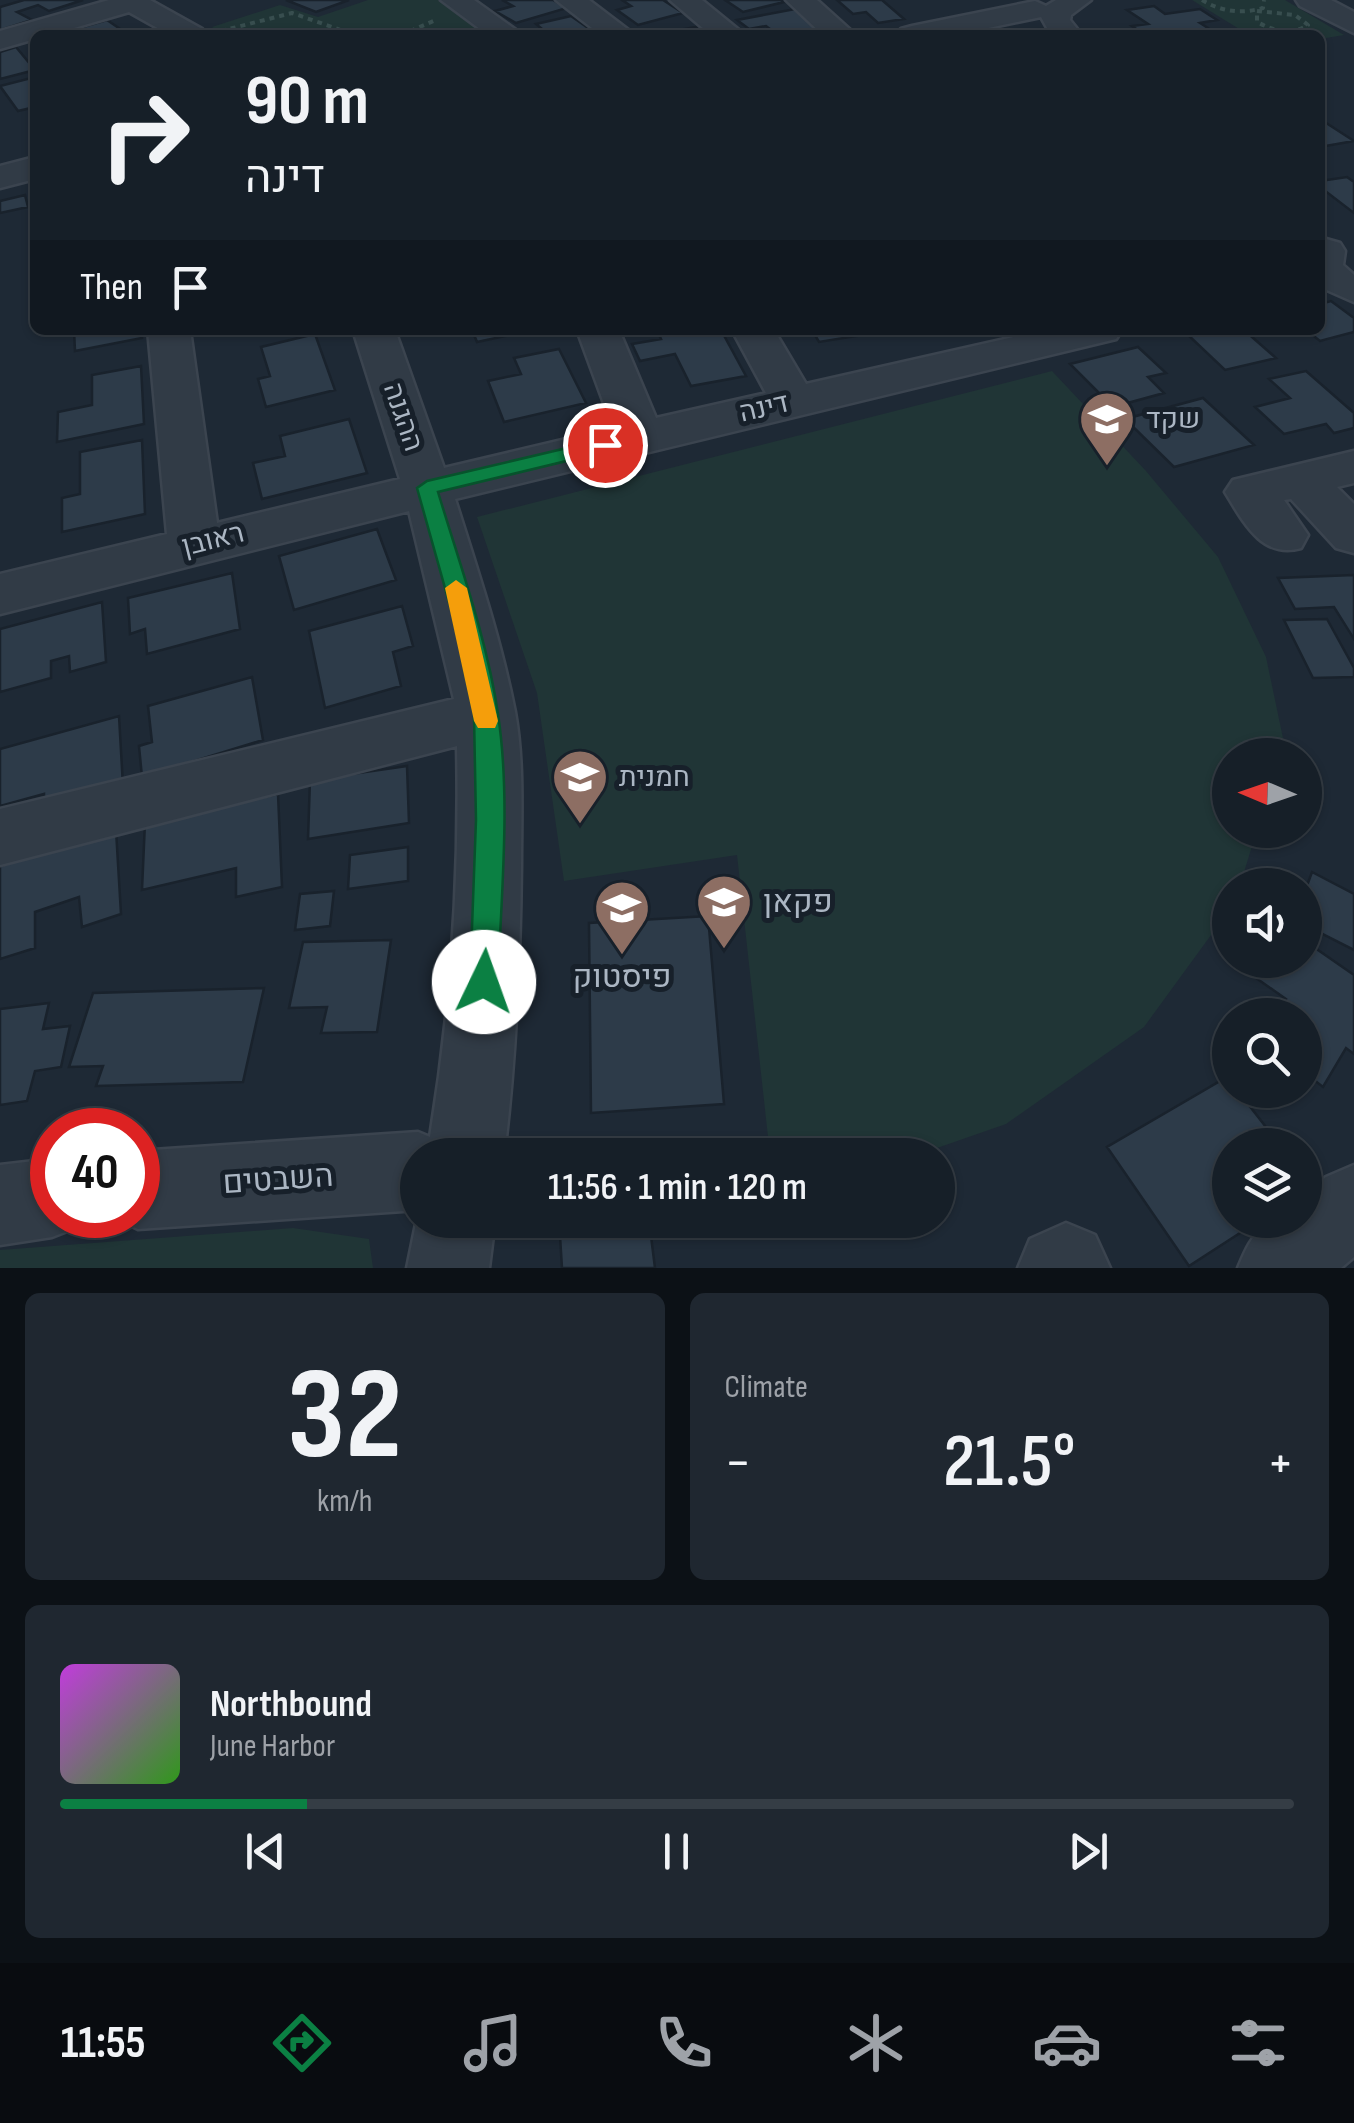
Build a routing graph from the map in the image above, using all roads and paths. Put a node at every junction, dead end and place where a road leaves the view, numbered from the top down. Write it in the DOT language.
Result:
graph roads {
  1 [pos="454,0"];
  2 [pos="570,0"];
  3 [pos="684,0"];
  4 [pos="800,0"];
  5 [pos="1077,0"];
  6 [pos="1202,0"];
  7 [pos="1264,0"];
  8 [pos="1310,0"];
  9 [pos="131,1"];
  10 [pos="1030,5"];
  11 [pos="1350,19"];
  12 [pos="193,20"];
  13 [pos="920,25"];
  14 [pos="47,30"];
  15 [pos="226,30"];
  16 [pos="341,30"];
  17 [pos="500,30"];
  18 [pos="613,30"];
  19 [pos="723,30"];
  20 [pos="835,30"];
  21 [pos="1061,30"];
  22 [pos="1063,30"];
  23 [pos="170,335"];
  24 [pos="376,335"];
  25 [pos="600,335"];
  26 [pos="755,335"];
  27 [pos="908,335"];
  28 [pos="1074,335"];
  29 [pos="932,369"];
  30 [pos="793,401"];
  31 [pos="640,437"];
  32 [pos="1354,467"];
  33 [pos="1302,480"];
  34 [pos="427,488"];
  35 [pos="1283,534"];
  36 [pos="1354,535"];
  37 [pos="194,545"];
  38 [pos="0,594"];
  39 [pos="486,715"];
  40 [pos="0,837"];
  41 [pos="467,1138"];
  42 [pos="400,1172"];
  43 [pos="160,1189"];
  44 [pos="30,1201"];
  45 [pos="0,1205"];
  46 [pos="1354,1206"];
  47 [pos="452,1238"];
  48 [pos="448,1268"];
  49 [pos="1058,1268"];
  50 [pos="1068,1268"];
  51 [pos="1279,1268"];
  1 -- 17 [label="street"];
  2 -- 18 [label="street"];
  3 -- 19 [label="street"];
  4 -- 20 [label="street"];
  5 -- 22 [label="street"];
  6 -- 7 [label="path"];
  8 -- 11 [label="street"];
  9 -- 12 [label="street"];
  9 -- 14 [label="street"];
  10 -- 13 [label="street"];
  10 -- 21 [label="street"];
  15 -- 16 [label="path"];
  23 -- 37 [label="street"];
  24 -- 34 [label="street, ההגנה"];
  25 -- 31 [label="street"];
  26 -- 30 [label="street"];
  27 -- 29 [label="street"];
  28 -- 29 [label="street, דינה"];
  29 -- 30 [label="street, דינה"];
  30 -- 31 [label="street, דינה"];
  31 -- 34 [label="street, דינה"];
  32 -- 33 [label="street"];
  33 -- 35 [label="street"];
  33 -- 36 [label="street"];
  34 -- 37 [label="street, ראובן"];
  34 -- 39 [label="street, ההגנה"];
  37 -- 38 [label="street, ראובן"];
  39 -- 40 [label="street"];
  39 -- 41 [label="street, ההגנה"];
  42 -- 43 [label="street, השבטים"];
  44 -- 45 [label="street"];
  46 -- 51 [label="street"];
  47 -- 48 [label="street"];
  49 -- 50 [label="street"];
}
